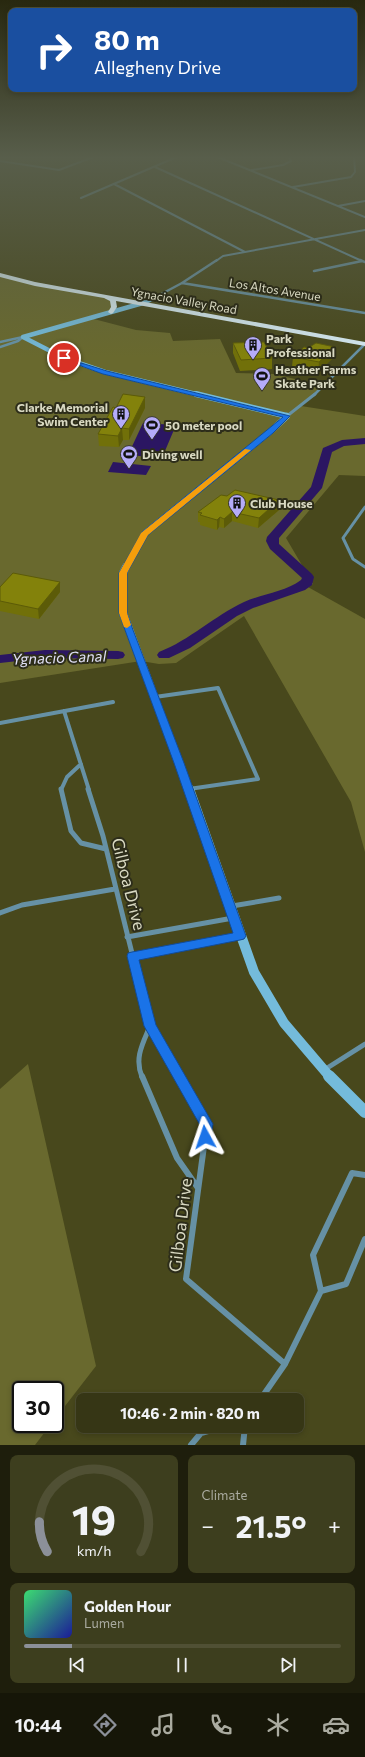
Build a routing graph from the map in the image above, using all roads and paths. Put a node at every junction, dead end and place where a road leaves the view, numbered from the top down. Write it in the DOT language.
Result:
graph roads {
  1 [pos="191,223"];
  2 [pos="280,223"];
  3 [pos="365,230"];
  4 [pos="314,239"];
  5 [pos="246,252"];
  6 [pos="364,262"];
  7 [pos="0,269"];
  8 [pos="314,271"];
  9 [pos="16,273"];
  10 [pos="0,274"];
  11 [pos="182,283"];
  12 [pos="106,297"];
  13 [pos="152,299"];
  14 [pos="143,303"];
  15 [pos="111,312"];
  16 [pos="365,314"];
  17 [pos="365,336"];
  18 [pos="23,337"];
  19 [pos="0,342"];
  20 [pos="365,344"];
  21 [pos="0,347"];
  22 [pos="287,416"];
  23 [pos="365,507"];
  24 [pos="365,567"];
  25 [pos="155,696"];
  26 [pos="113,702"];
  27 [pos="64,711"];
  28 [pos="0,723"];
  29 [pos="81,764"];
  30 [pos="188,789"];
  31 [pos="106,850"];
  32 [pos="115,889"];
  33 [pos="279,898"];
  34 [pos="229,906"];
  35 [pos="0,913"];
  36 [pos="233,918"];
  37 [pos="240,936"];
  38 [pos="127,937"];
  39 [pos="132,956"];
  40 [pos="150,1026"];
  41 [pos="365,1044"];
  42 [pos="324,1070"];
  43 [pos="365,1112"];
  44 [pos="365,1175"];
  45 [pos="198,1188"];
  46 [pos="365,1239"];
  47 [pos="321,1291"];
  48 [pos="285,1364"];
  49 [pos="265,1393"];
  50 [pos="201,1433"];
  51 [pos="245,1433"];
  52 [pos="191,1445"];
  53 [pos="243,1445"];
  1 -- 5 [label="street"];
  2 -- 4 [label="street"];
  3 -- 4 [label="street"];
  4 -- 5 [label="street"];
  4 -- 6 [label="street"];
  5 -- 11 [label="street"];
  6 -- 8 [label="street"];
  7 -- 9 [label="highway, Ygnacio Valley Road"];
  9 -- 10 [label="highway"];
  9 -- 13 [label="highway, Ygnacio Valley Road"];
  10 -- 12 [label="highway, Ygnacio Valley Road"];
  11 -- 13 [label="street"];
  11 -- 16 [label="street, Los Altos Avenue"];
  12 -- 14 [label="highway, Ygnacio Valley Road"];
  12 -- 15 [label="highway"];
  13 -- 14 [label="street"];
  13 -- 17 [label="highway, Ygnacio Valley Road"];
  14 -- 15 [label="street"];
  14 -- 20 [label="highway, Ygnacio Valley Road"];
  15 -- 18 [label="street"];
  18 -- 19 [label="street"];
  18 -- 21 [label="street"];
  18 -- 22 [label="street"];
  20 -- 22 [label="street"];
  22 -- 25 [label="street"];
  23 -- 24 [label="street"];
  25 -- 30 [label="street"];
  25 -- 30 [label="street"];
  26 -- 27 [label="street"];
  27 -- 28 [label="street"];
  27 -- 29 [label="street, Gilboa Drive"];
  29 -- 31 [label="street, Gilboa Drive"];
  29 -- 31 [label="street"];
  30 -- 34 [label="street"];
  31 -- 32 [label="street, Gilboa Drive"];
  32 -- 35 [label="street"];
  32 -- 38 [label="street, Gilboa Drive"];
  33 -- 34 [label="street"];
  34 -- 36 [label="street"];
  36 -- 37 [label="street"];
  36 -- 38 [label="street"];
  37 -- 39 [label="street"];
  37 -- 42 [label="street"];
  38 -- 39 [label="street, Gilboa Drive"];
  39 -- 40 [label="street, Gilboa Drive"];
  40 -- 45 [label="street, Gilboa Drive"];
  40 -- 45 [label="street"];
  41 -- 42 [label="street"];
  42 -- 43 [label="street"];
  44 -- 47 [label="street"];
  45 -- 48 [label="street, Gilboa Drive"];
  46 -- 47 [label="street"];
  47 -- 48 [label="street"];
  48 -- 49 [label="street"];
  50 -- 52 [label="street"];
  51 -- 53 [label="street"];
}
